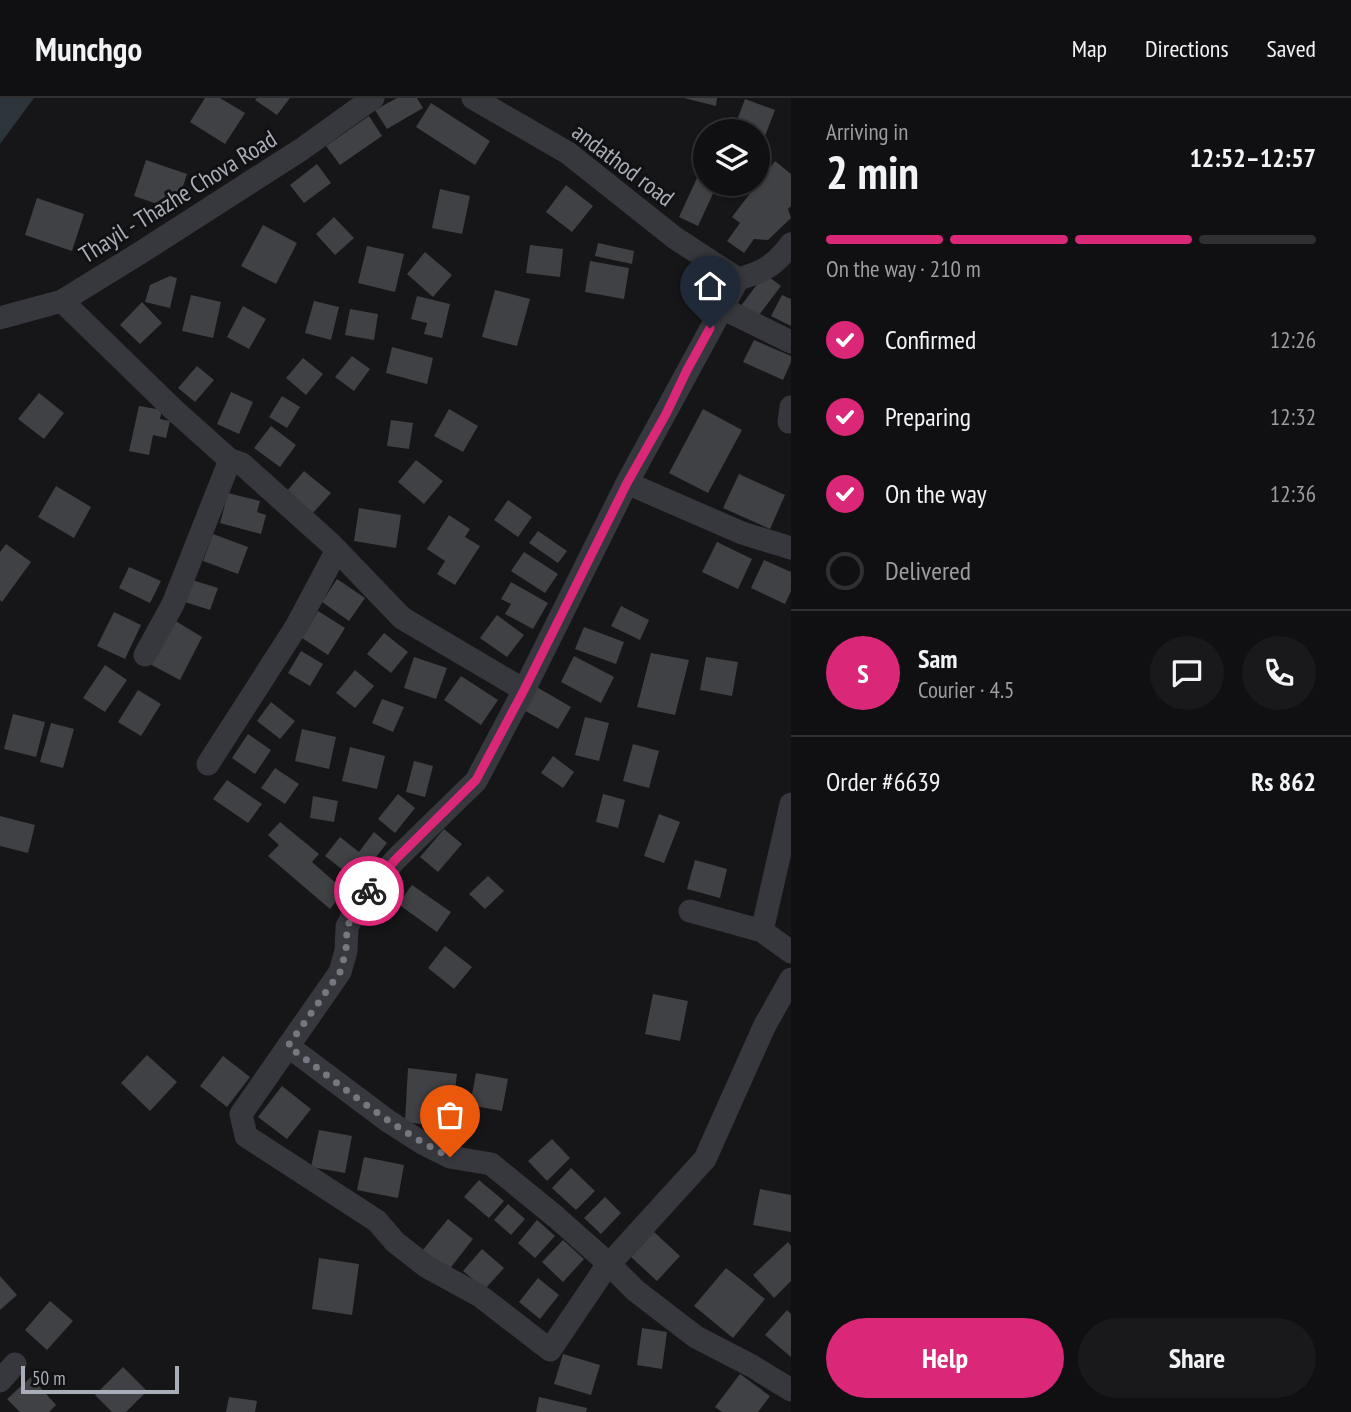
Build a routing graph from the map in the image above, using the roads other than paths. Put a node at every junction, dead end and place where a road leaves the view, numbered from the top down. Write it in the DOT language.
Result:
graph roads {
  1 [pos="373,98"];
  2 [pos="473,98"];
  3 [pos="791,244"];
  4 [pos="738,279"];
  5 [pos="62,301"];
  6 [pos="722,308"];
  7 [pos="0,318"];
  8 [pos="791,342"];
  9 [pos="230,460"];
  10 [pos="627,483"];
  11 [pos="791,548"];
  12 [pos="337,550"];
  13 [pos="145,654"];
  14 [pos="524,690"];
  15 [pos="208,764"];
  16 [pos="791,804"];
  17 [pos="690,911"];
  18 [pos="762,931"];
  19 [pos="791,952"];
  20 [pos="791,979"];
  21 [pos="288,1046"];
  22 [pos="609,1264"];
  23 [pos="791,1390"];
  1 -- 5 [label="street, Thayil - Thazhe Chova Road"];
  2 -- 4 [label="street, andathod road"];
  3 -- 4 [label="street"];
  4 -- 6 [label="street"];
  5 -- 7 [label="street, Thayil - Thazhe Chova Road"];
  5 -- 9 [label="street"];
  6 -- 8 [label="street"];
  6 -- 10 [label="street"];
  9 -- 12 [label="street"];
  9 -- 13 [label="street"];
  10 -- 11 [label="street"];
  10 -- 14 [label="street"];
  12 -- 14 [label="street"];
  12 -- 15 [label="street"];
  14 -- 21 [label="street"];
  16 -- 18 [label="street"];
  17 -- 18 [label="street"];
  18 -- 19 [label="street"];
  20 -- 22 [label="street"];
  21 -- 22 [label="street"];
  21 -- 22 [label="street"];
  22 -- 23 [label="street"];
}
